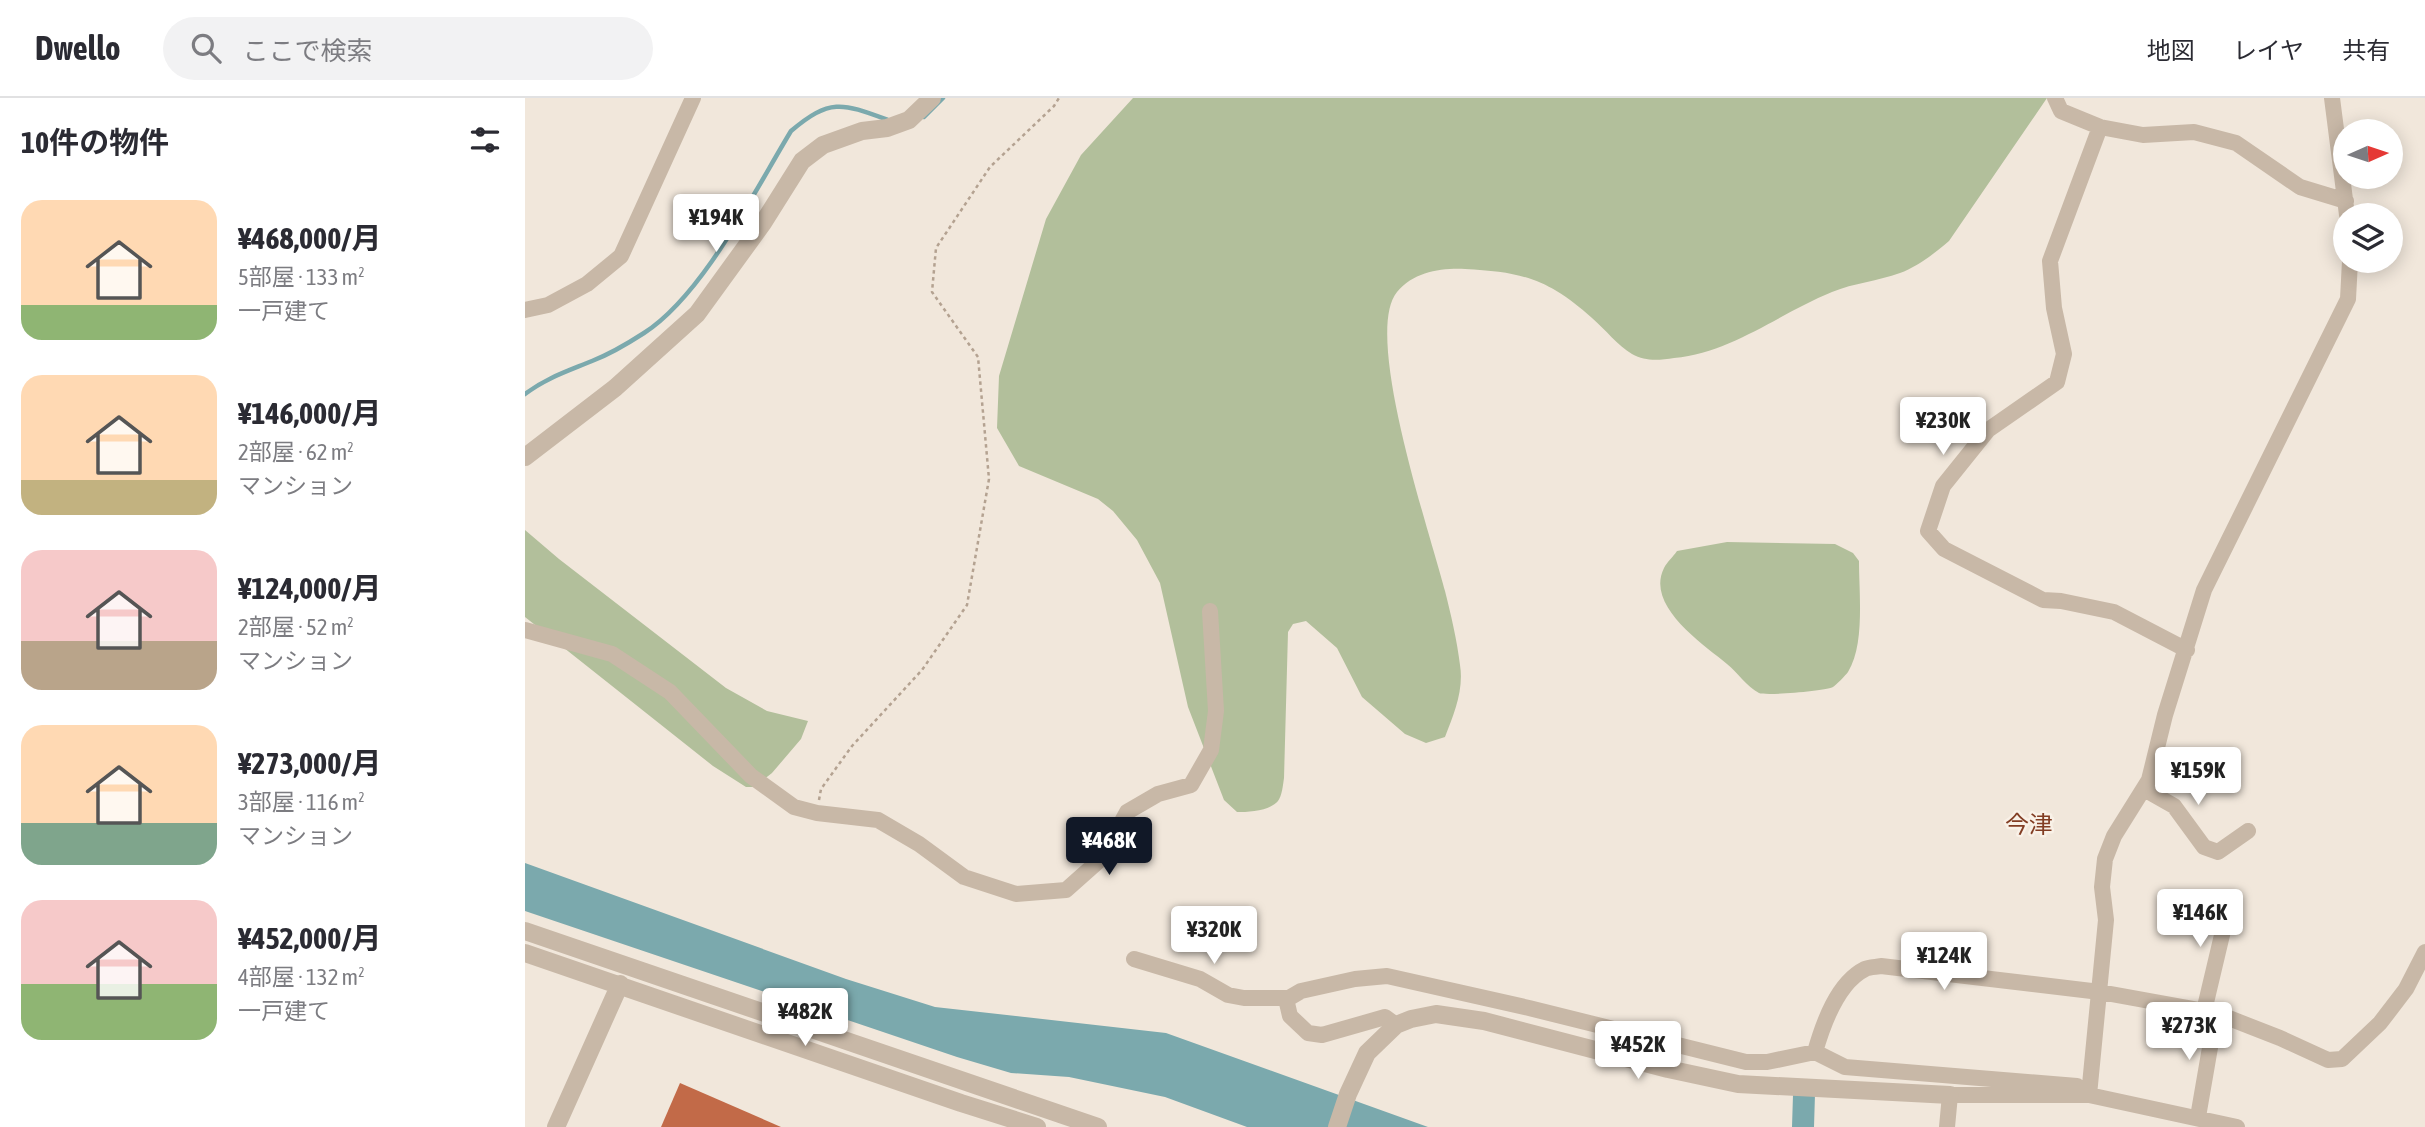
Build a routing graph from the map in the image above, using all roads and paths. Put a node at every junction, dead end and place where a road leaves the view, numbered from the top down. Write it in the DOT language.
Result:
graph roads {
  1 [pos="693,98"];
  2 [pos="932,98"];
  3 [pos="1059,98"];
  4 [pos="2055,98"];
  5 [pos="2332,98"];
  6 [pos="2100,127"];
  7 [pos="2336,203"];
  8 [pos="2346,203"];
  9 [pos="2349,273"];
  10 [pos="525,310"];
  11 [pos="525,457"];
  12 [pos="1210,611"];
  13 [pos="525,630"];
  14 [pos="2187,650"];
  15 [pos="2144,789"];
  16 [pos="817,813"];
  17 [pos="2248,831"];
  18 [pos="2231,897"];
  19 [pos="525,931"];
  20 [pos="2425,952"];
  21 [pos="525,953"];
  22 [pos="1134,959"];
  23 [pos="619,984"];
  24 [pos="2100,992"];
  25 [pos="1289,998"];
  26 [pos="2210,1012"];
  27 [pos="1396,1025"];
  28 [pos="1815,1052"];
  29 [pos="2089,1091"];
  30 [pos="1950,1095"];
  31 [pos="2191,1120"];
  32 [pos="556,1127"];
  33 [pos="1037,1127"];
  34 [pos="1098,1127"];
  35 [pos="1337,1127"];
  36 [pos="1947,1127"];
  37 [pos="2237,1127"];
  1 -- 10 [label="street"];
  2 -- 11 [label="street"];
  3 -- 16 [label="path"];
  4 -- 6 [label="street"];
  5 -- 8 [label="street"];
  6 -- 7 [label="street"];
  6 -- 14 [label="street"];
  9 -- 14 [label="street"];
  12 -- 16 [label="street"];
  13 -- 16 [label="street"];
  14 -- 15 [label="street"];
  15 -- 17 [label="street"];
  15 -- 24 [label="street"];
  18 -- 26 [label="street"];
  19 -- 34 [label="street"];
  20 -- 26 [label="street"];
  21 -- 23 [label="street"];
  22 -- 25 [label="street"];
  23 -- 32 [label="street"];
  23 -- 33 [label="street"];
  24 -- 26 [label="street"];
  24 -- 28 [label="street"];
  24 -- 29 [label="street"];
  25 -- 27 [label="street"];
  25 -- 28 [label="street"];
  26 -- 31 [label="street"];
  27 -- 30 [label="street"];
  27 -- 35 [label="street"];
  28 -- 29 [label="street"];
  29 -- 30 [label="street"];
  29 -- 31 [label="street"];
  30 -- 36 [label="street"];
  31 -- 37 [label="street"];
}
